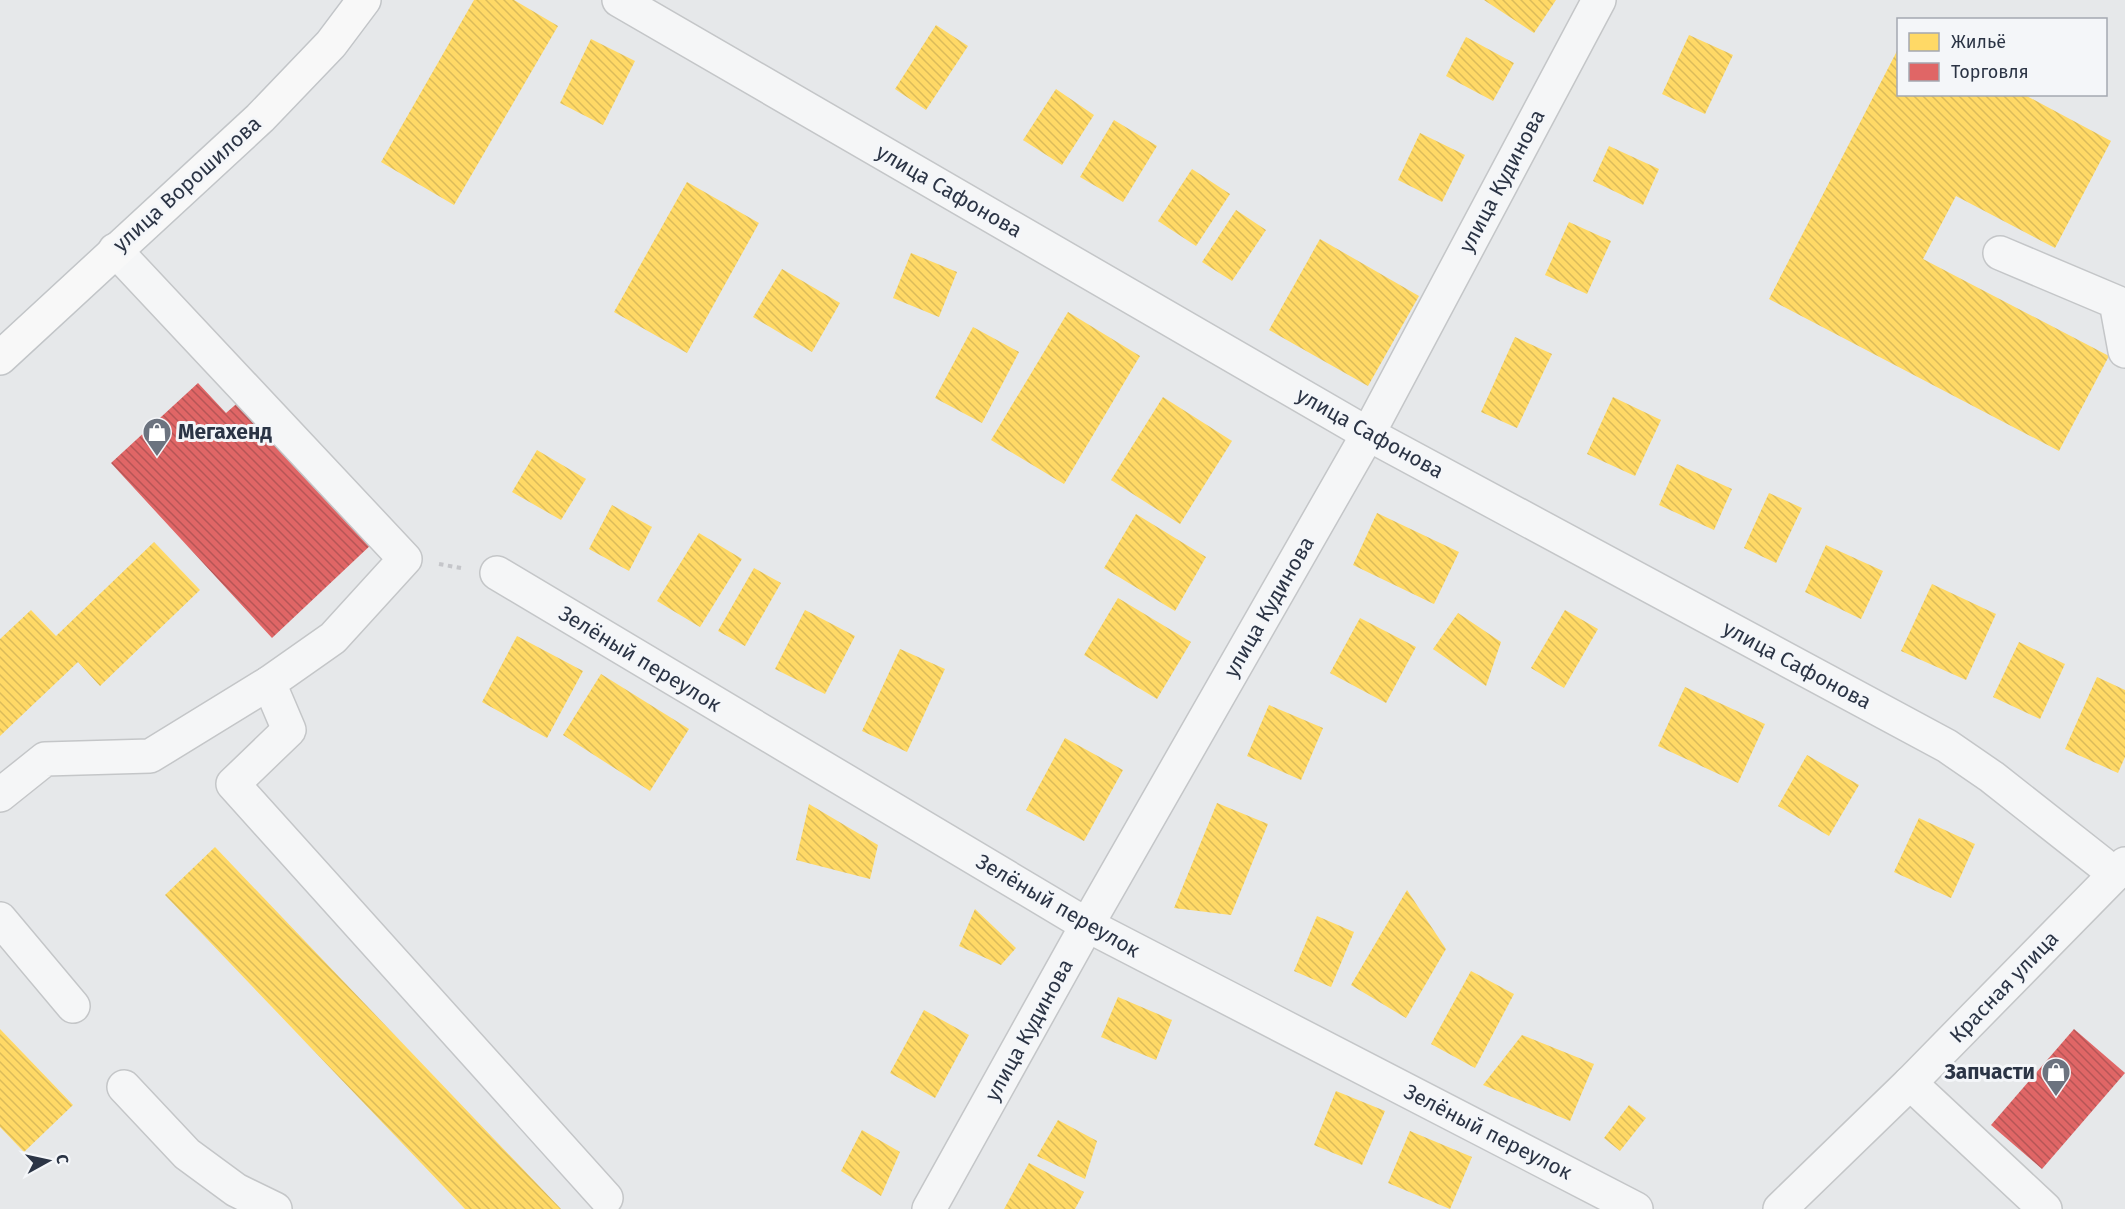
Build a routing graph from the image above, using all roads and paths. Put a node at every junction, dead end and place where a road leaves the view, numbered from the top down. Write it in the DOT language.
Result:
graph roads {
  1 [pos="364,0"];
  2 [pos="619,0"];
  3 [pos="1599,0"];
  4 [pos="115,250"];
  5 [pos="2000,253"];
  6 [pos="2125,351"];
  7 [pos="0,358"];
  8 [pos="1368,434"];
  9 [pos="405,560"];
  10 [pos="496,573"];
  11 [pos="269,682"];
  12 [pos="0,795"];
  13 [pos="2120,869"];
  14 [pos="0,919"];
  15 [pos="1087,925"];
  16 [pos="73,1006"];
  17 [pos="1910,1083"];
  18 [pos="124,1087"];
  19 [pos="606,1198"];
  20 [pos="275,1209"];
  21 [pos="929,1209"];
  22 [pos="1636,1209"];
  23 [pos="1780,1209"];
  24 [pos="2045,1209"];
  1 -- 4 [label="main road, улица Ворошилова"];
  2 -- 8 [label="street, улица Сафонова"];
  3 -- 8 [label="street, улица Кудинова"];
  4 -- 7 [label="main road, улица Ворошилова"];
  4 -- 9 [label="street"];
  5 -- 6 [label="street"];
  8 -- 13 [label="street, улица Сафонова"];
  8 -- 15 [label="street, улица Кудинова"];
  9 -- 10 [label="path"];
  9 -- 11 [label="street"];
  10 -- 15 [label="street, Зелёный переулок"];
  11 -- 12 [label="street"];
  11 -- 19 [label="street"];
  13 -- 17 [label="street, Красная улица"];
  14 -- 16 [label="street"];
  15 -- 21 [label="street, улица Кудинова"];
  15 -- 22 [label="street, Зелёный переулок"];
  17 -- 23 [label="street, Красная улица"];
  17 -- 24 [label="street"];
  18 -- 20 [label="street"];
}
